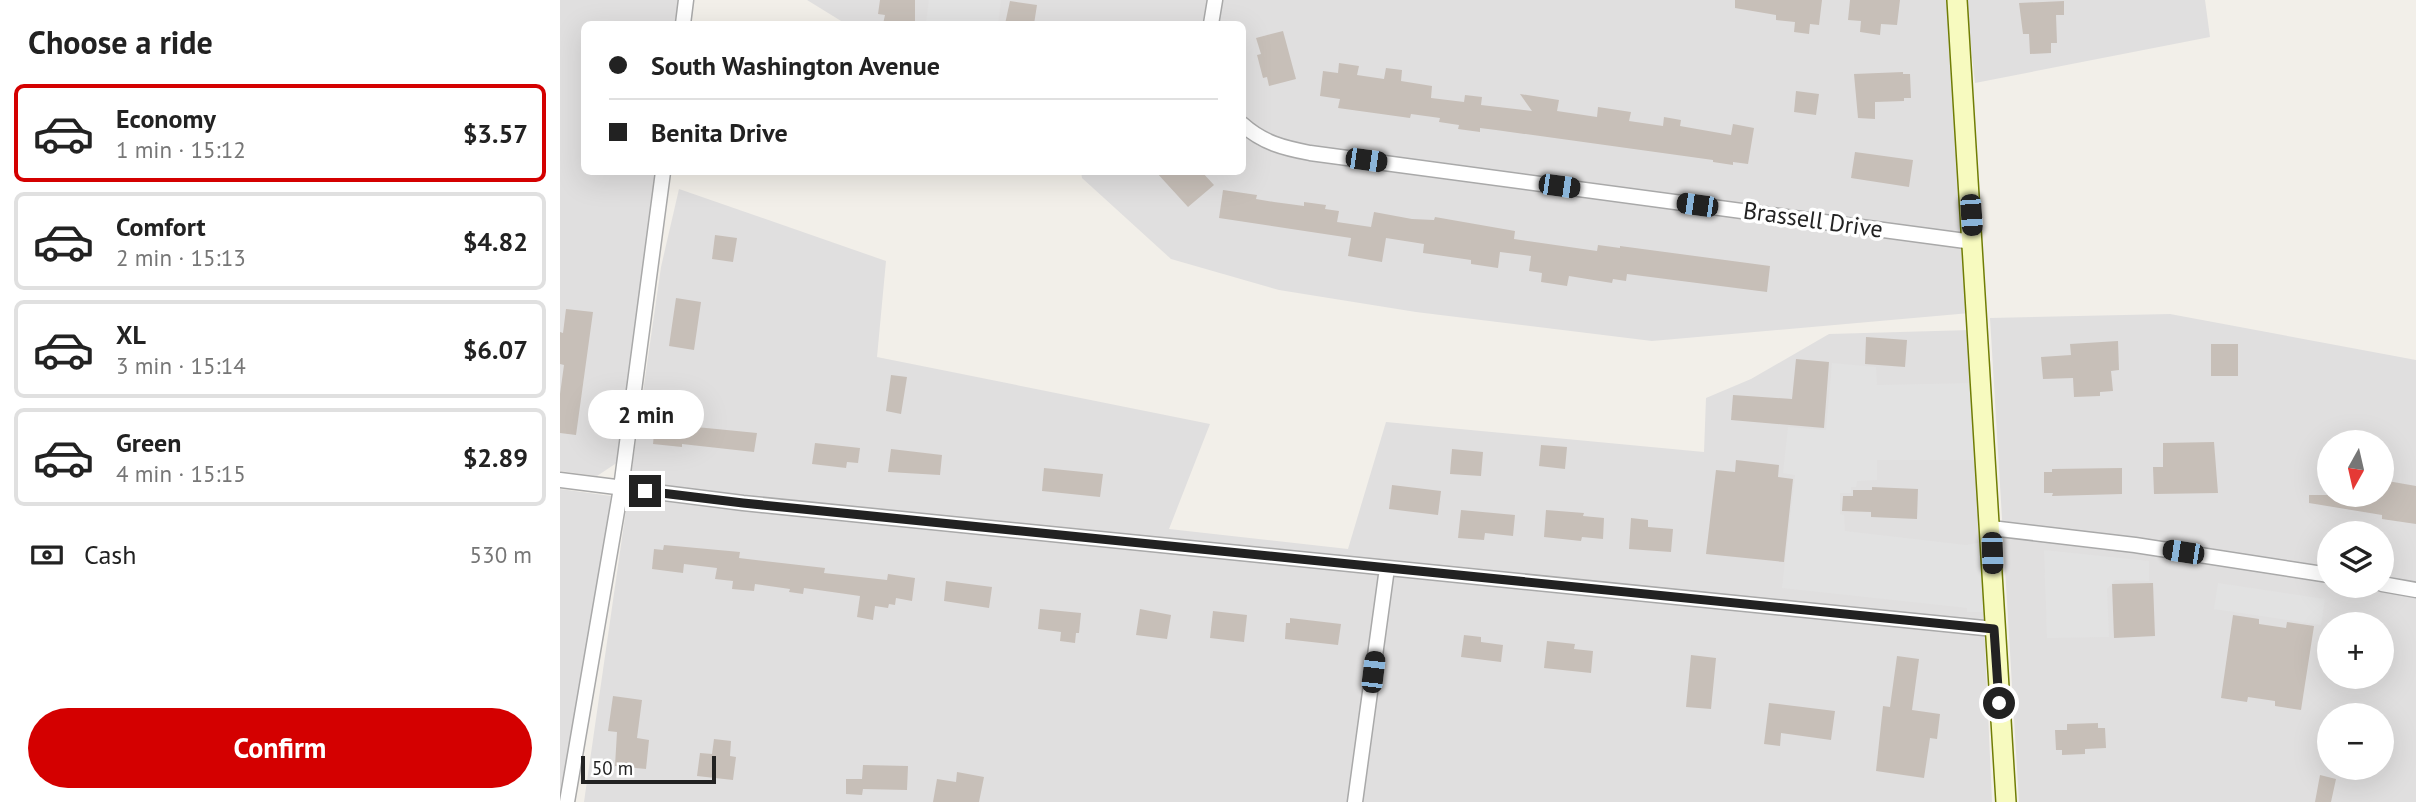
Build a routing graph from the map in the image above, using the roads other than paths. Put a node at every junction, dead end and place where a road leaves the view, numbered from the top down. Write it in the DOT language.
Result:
graph roads {
  1 [pos="686,0"];
  2 [pos="1215,0"];
  3 [pos="1957,0"];
  4 [pos="682,21"];
  5 [pos="1212,21"];
  6 [pos="1246,127"];
  7 [pos="663,175"];
  8 [pos="1973,242"];
  9 [pos="560,480"];
  10 [pos="621,488"];
  11 [pos="1991,528"];
  12 [pos="1387,568"];
  13 [pos="2317,573"];
  14 [pos="2394,586"];
  15 [pos="2416,590"];
  16 [pos="1994,629"];
  17 [pos="567,802"];
  18 [pos="1355,802"];
  19 [pos="2006,802"];
  1 -- 4 [label="street"];
  2 -- 5 [label="street"];
  3 -- 8 [label="street"];
  6 -- 8 [label="street, Brassell Drive"];
  7 -- 10 [label="street"];
  8 -- 11 [label="street"];
  9 -- 10 [label="street"];
  10 -- 12 [label="street"];
  10 -- 17 [label="street"];
  11 -- 13 [label="street"];
  11 -- 16 [label="street"];
  12 -- 16 [label="street"];
  12 -- 18 [label="street"];
  14 -- 15 [label="street"];
  16 -- 19 [label="street"];
}
